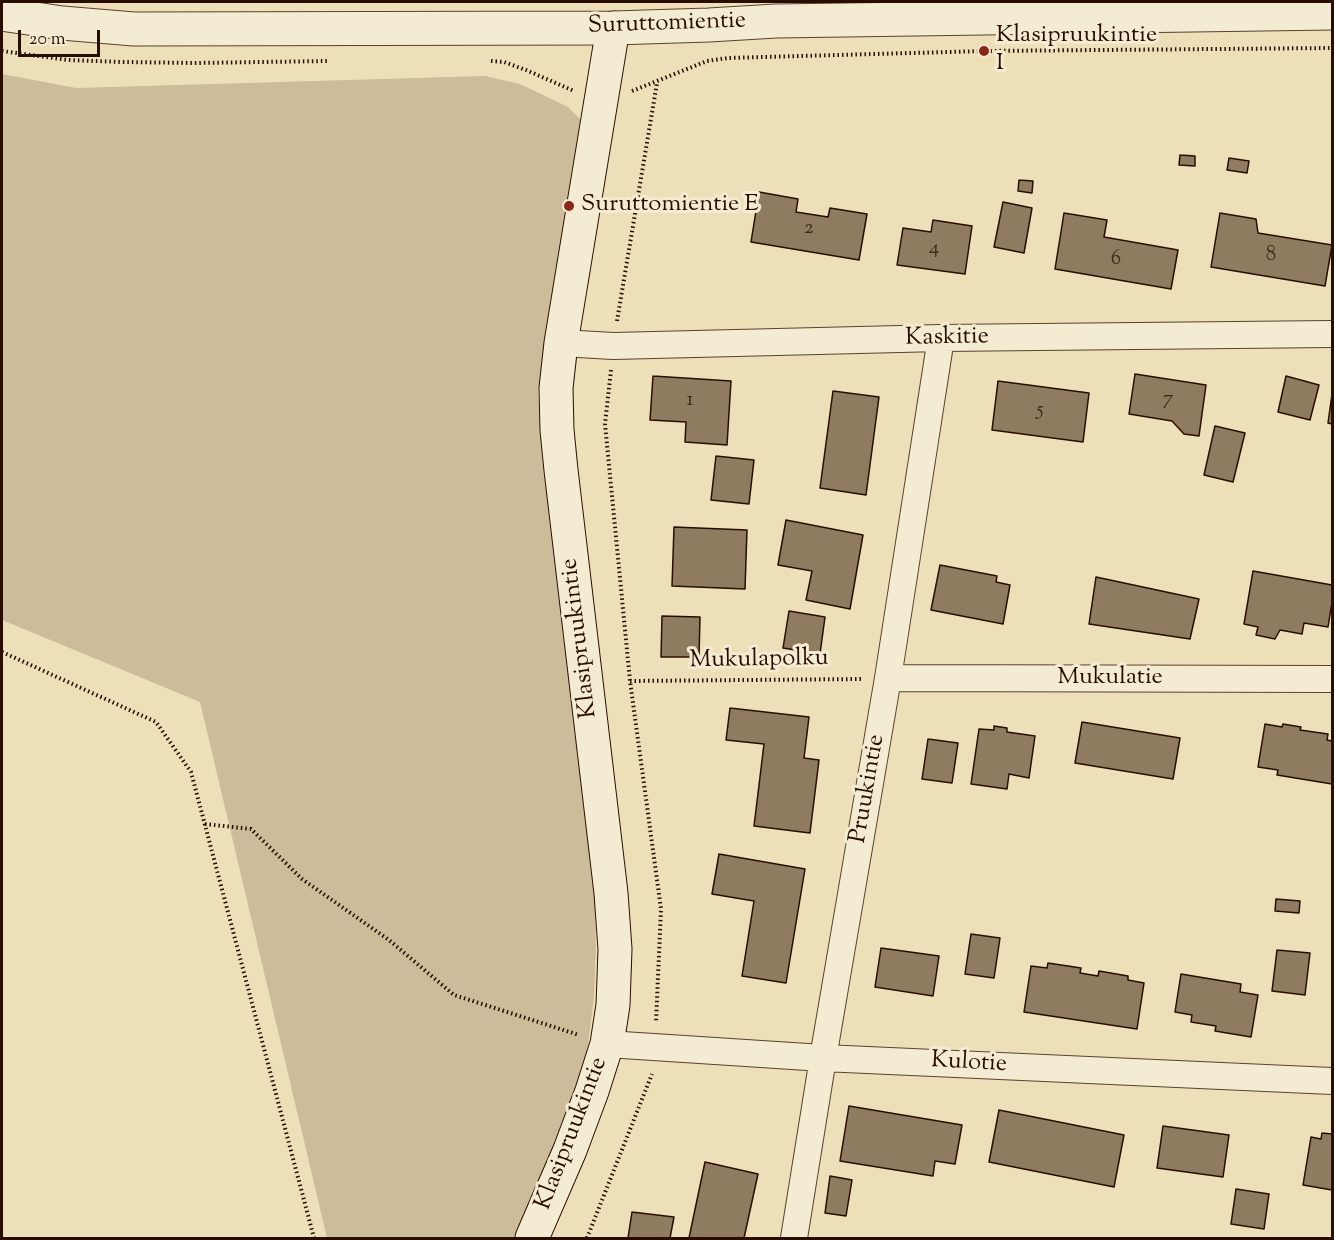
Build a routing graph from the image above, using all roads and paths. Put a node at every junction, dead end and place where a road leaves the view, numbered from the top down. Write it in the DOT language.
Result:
graph roads {
  1 [pos="1332,13"];
  2 [pos="2,14"];
  3 [pos="709,14"];
  4 [pos="613,28"];
  5 [pos="1332,48"];
  6 [pos="2,51"];
  7 [pos="487,60"];
  8 [pos="338,61"];
  9 [pos="658,82"];
  10 [pos="601,96"];
  11 [pos="1332,334"];
  12 [pos="941,338"];
  13 [pos="561,343"];
  14 [pos="613,346"];
  15 [pos="2,652"];
  16 [pos="888,678"];
  17 [pos="1332,679"];
  18 [pos="630,681"];
  19 [pos="205,824"];
  20 [pos="607,1044"];
  21 [pos="654,1047"];
  22 [pos="823,1058"];
  23 [pos="1332,1081"];
  24 [pos="314,1239"];
  25 [pos="532,1239"];
  26 [pos="587,1239"];
  27 [pos="794,1239"];
  1 -- 3 [label="street, Suruttomientie"];
  2 -- 4 [label="street, Suruttomientie"];
  3 -- 4 [label="street, Suruttomientie"];
  4 -- 10 [label="street, Klasipruukintie"];
  5 -- 9 [label="path"];
  6 -- 8 [label="path"];
  7 -- 10 [label="path"];
  9 -- 10 [label="path"];
  9 -- 14 [label="path"];
  10 -- 13 [label="street, Klasipruukintie"];
  11 -- 12 [label="street, Kaskitie"];
  12 -- 14 [label="street, Kaskitie"];
  12 -- 16 [label="street, Pruukintie"];
  13 -- 14 [label="street, Kaskitie"];
  13 -- 20 [label="street, Klasipruukintie"];
  14 -- 18 [label="path"];
  15 -- 19 [label="path"];
  16 -- 17 [label="street, Mukulatie"];
  16 -- 18 [label="path, Mukulapolku"];
  16 -- 22 [label="street, Pruukintie"];
  18 -- 21 [label="path"];
  19 -- 20 [label="path"];
  19 -- 24 [label="path"];
  20 -- 21 [label="street, Kulotie"];
  20 -- 25 [label="street, Klasipruukintie"];
  21 -- 22 [label="street, Kulotie"];
  21 -- 26 [label="path"];
  22 -- 23 [label="street, Kulotie"];
  22 -- 27 [label="street, Pruukintie"];
}
